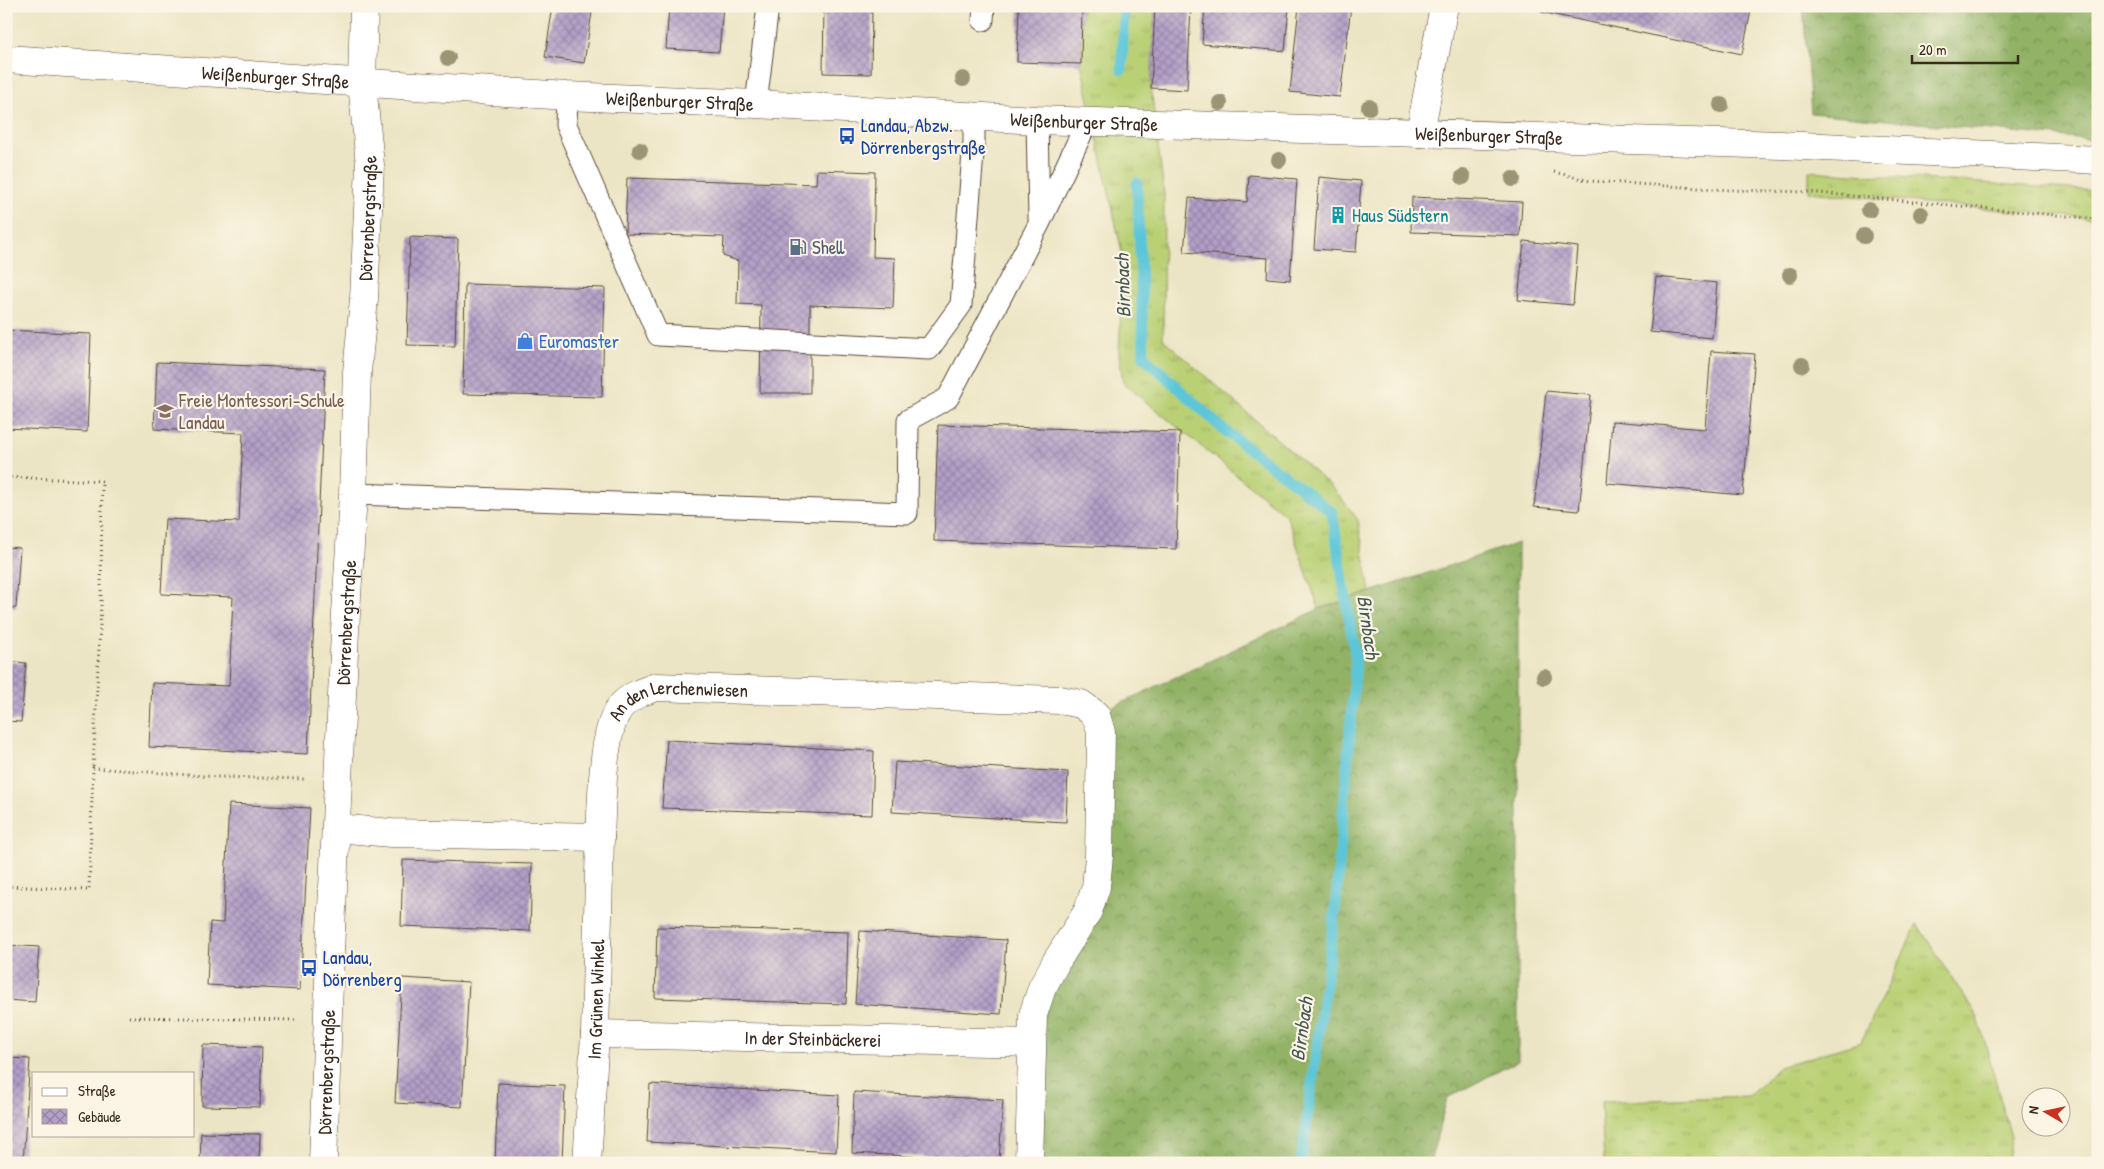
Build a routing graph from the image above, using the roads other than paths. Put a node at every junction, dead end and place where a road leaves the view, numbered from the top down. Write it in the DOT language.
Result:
graph roads {
  1 [pos="364,6"];
  2 [pos="768,6"];
  3 [pos="1444,6"];
  4 [pos="6,59"];
  5 [pos="362,82"];
  6 [pos="567,96"];
  7 [pos="756,104"];
  8 [pos="974,116"];
  9 [pos="1037,120"];
  10 [pos="1087,122"];
  11 [pos="1420,133"];
  12 [pos="2098,160"];
  13 [pos="1039,224"];
  14 [pos="353,494"];
  15 [pos="337,828"];
  16 [pos="600,837"];
  17 [pos="595,1034"];
  18 [pos="1031,1043"];
  19 [pos="323,1163"];
  20 [pos="588,1163"];
  21 [pos="1029,1163"];
  1 -- 5 [label="street, Dörrenbergstraße"];
  2 -- 7 [label="lane"];
  3 -- 11 [label="street"];
  4 -- 5 [label="street, Weißenburger Straße"];
  5 -- 6 [label="street, Weißenburger Straße"];
  5 -- 14 [label="street, Dörrenbergstraße"];
  6 -- 7 [label="street, Weißenburger Straße"];
  6 -- 8 [label="lane"];
  7 -- 8 [label="street, Weißenburger Straße"];
  8 -- 9 [label="street, Weißenburger Straße"];
  9 -- 10 [label="street, Weißenburger Straße"];
  9 -- 13 [label="lane"];
  10 -- 11 [label="street, Weißenburger Straße"];
  10 -- 13 [label="lane"];
  11 -- 12 [label="street, Weißenburger Straße"];
  13 -- 14 [label="lane"];
  14 -- 15 [label="street, Dörrenbergstraße"];
  15 -- 16 [label="street"];
  15 -- 19 [label="street, Dörrenbergstraße"];
  16 -- 17 [label="street, Im Grünen Winkel"];
  16 -- 18 [label="street, An den Lerchenwiesen"];
  17 -- 18 [label="street, In der Steinbäckerei"];
  17 -- 20 [label="street, Im Grünen Winkel"];
  18 -- 21 [label="street"];
}
